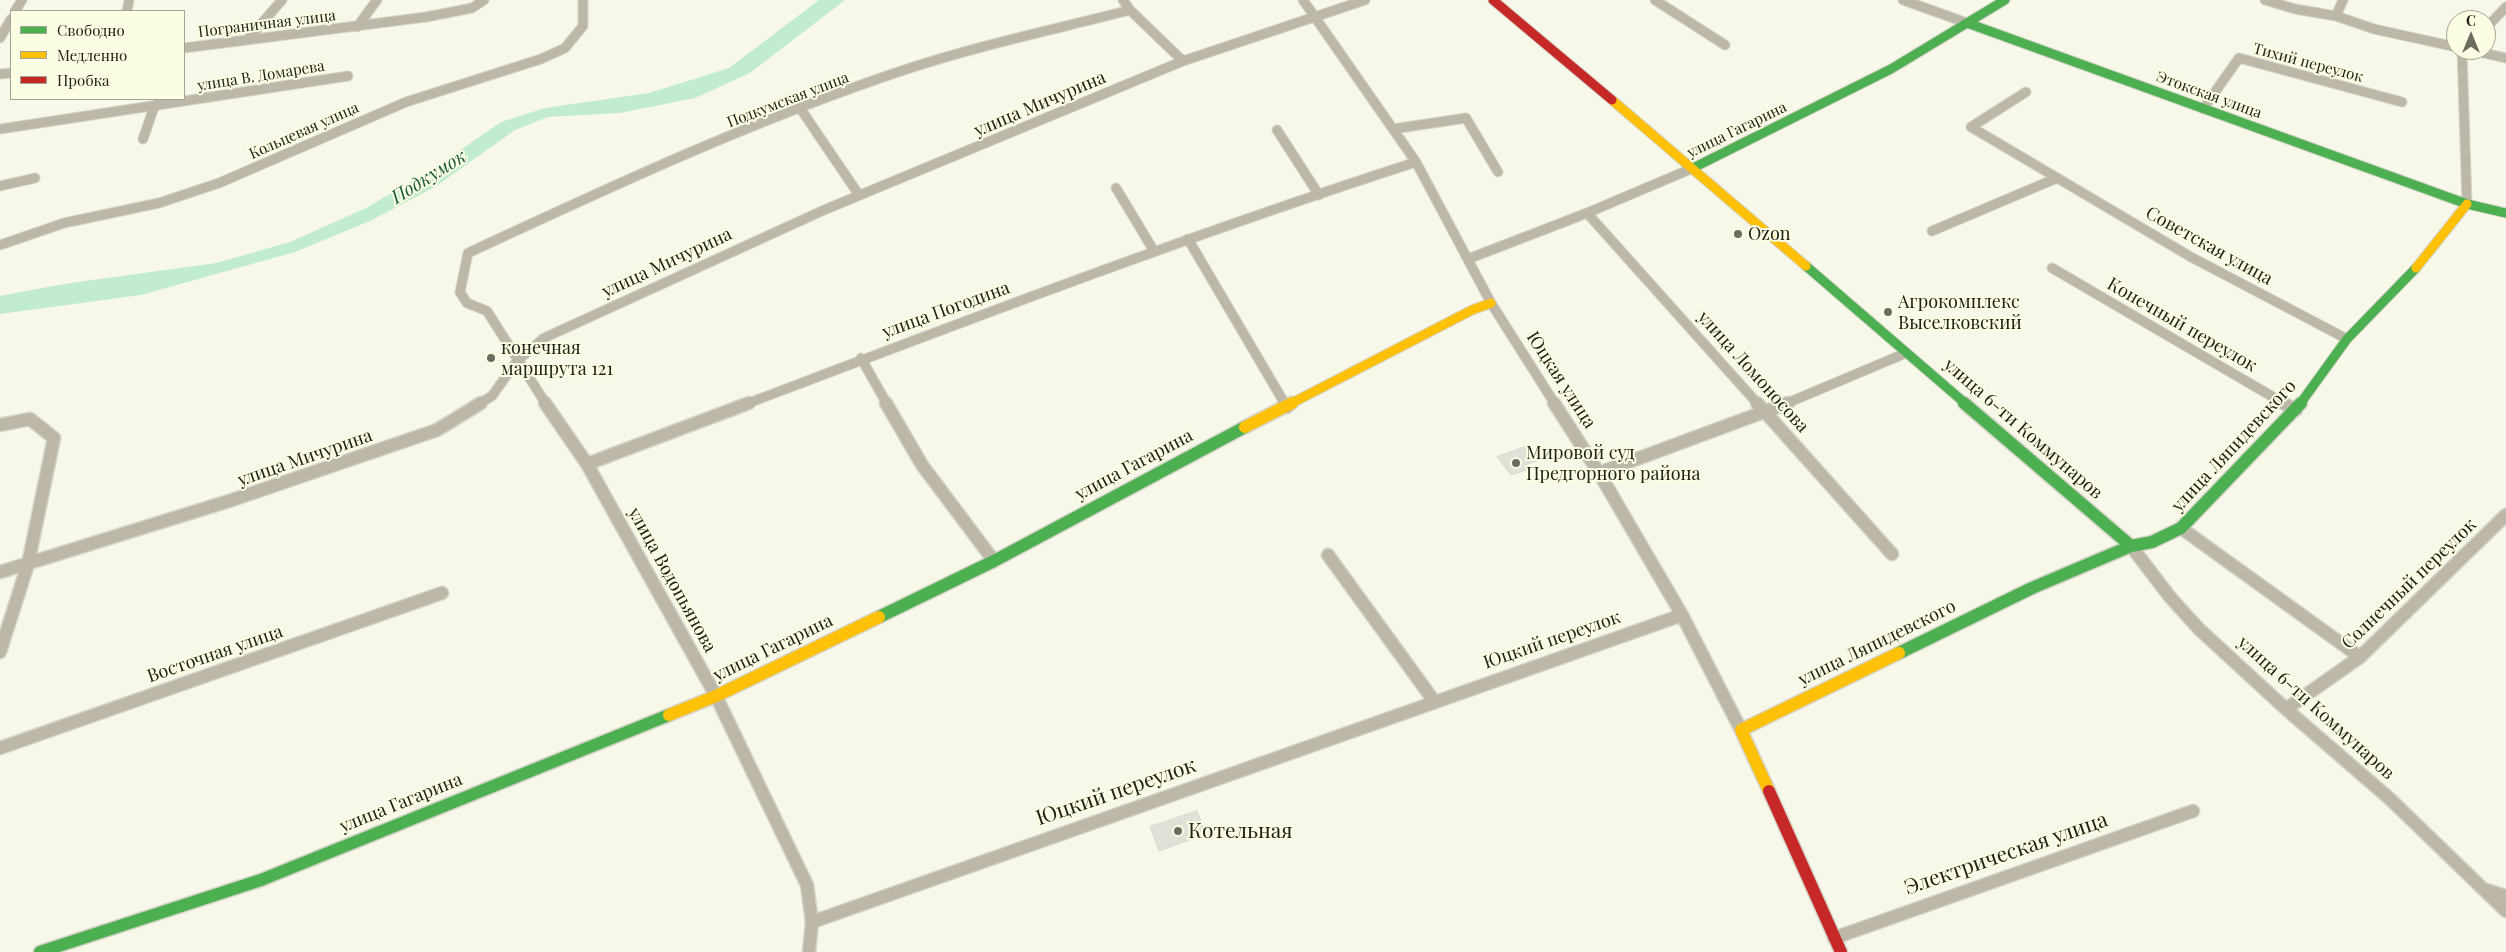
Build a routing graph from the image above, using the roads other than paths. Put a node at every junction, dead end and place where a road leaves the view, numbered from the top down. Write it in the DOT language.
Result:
graph roads {
  1 [pos="282,0"];
  2 [pos="377,0"];
  3 [pos="484,0"];
  4 [pos="584,0"];
  5 [pos="1123,0"];
  6 [pos="1303,0"];
  7 [pos="1365,0"];
  8 [pos="1493,0"];
  9 [pos="1655,0"];
  10 [pos="1903,0"];
  11 [pos="2005,0"];
  12 [pos="2265,0"];
  13 [pos="2342,0"];
  14 [pos="2506,7"];
  15 [pos="1130,10"];
  16 [pos="1313,16"];
  17 [pos="2336,16"];
  18 [pos="2496,18"];
  19 [pos="10,21"];
  20 [pos="1970,24"];
  21 [pos="356,27"];
  22 [pos="0,38"];
  23 [pos="248,39"];
  24 [pos="1724,44"];
  25 [pos="2446,45"];
  26 [pos="185,46"];
  27 [pos="2462,60"];
  28 [pos="1183,61"];
  29 [pos="348,76"];
  30 [pos="2026,92"];
  31 [pos="185,99"];
  32 [pos="179,100"];
  33 [pos="2402,102"];
  34 [pos="158,103"];
  35 [pos="800,108"];
  36 [pos="2203,109"];
  37 [pos="0,129"];
  38 [pos="1393,129"];
  39 [pos="1277,130"];
  40 [pos="143,139"];
  41 [pos="1416,162"];
  42 [pos="1693,168"];
  43 [pos="1498,172"];
  44 [pos="35,178"];
  45 [pos="2057,178"];
  46 [pos="0,186"];
  47 [pos="1116,188"];
  48 [pos="859,195"];
  49 [pos="1319,195"];
  50 [pos="2467,204"];
  51 [pos="1587,213"];
  52 [pos="2506,213"];
  53 [pos="1932,231"];
  54 [pos="1188,239"];
  55 [pos="0,245"];
  56 [pos="1154,251"];
  57 [pos="468,253"];
  58 [pos="1468,259"];
  59 [pos="2052,268"];
  60 [pos="1491,303"];
  61 [pos="2347,340"];
  62 [pos="1906,353"];
  63 [pos="861,358"];
  64 [pos="517,362"];
  65 [pos="1287,407"];
  66 [pos="2296,410"];
  67 [pos="1766,412"];
  68 [pos="0,425"];
  69 [pos="587,464"];
  70 [pos="1600,473"];
  71 [pos="2506,515"];
  72 [pos="2181,528"];
  73 [pos="2131,546"];
  74 [pos="1892,554"];
  75 [pos="1328,555"];
  76 [pos="994,561"];
  77 [pos="28,564"];
  78 [pos="0,572"];
  79 [pos="442,593"];
  80 [pos="1682,615"];
  81 [pos="0,652"];
  82 [pos="2360,657"];
  83 [pos="716,696"];
  84 [pos="1434,701"];
  85 [pos="2286,709"];
  86 [pos="1741,730"];
  87 [pos="0,748"];
  88 [pos="2193,811"];
  89 [pos="2484,890"];
  90 [pos="2506,896"];
  91 [pos="2506,911"];
  92 [pos="812,922"];
  93 [pos="1834,938"];
  94 [pos="40,952"];
  95 [pos="809,952"];
  96 [pos="1841,952"];
  1 -- 23 [label="street"];
  2 -- 21 [label="street"];
  3 -- 21 [label="street, Пограничная улица"];
  4 -- 55 [label="street, Кольцевая улица"];
  5 -- 15 [label="street"];
  6 -- 16 [label="street, Юцкая улица"];
  7 -- 16 [label="street, улица Мичурина"];
  8 -- 42 [label="street, улица 6-ти Коммунаров"];
  9 -- 24 [label="street"];
  10 -- 20 [label="street, Этокская улица"];
  11 -- 20 [label="street, улица Гагарина"];
  12 -- 17 [label="street"];
  13 -- 17 [label="street"];
  14 -- 18 [label="street"];
  15 -- 28 [label="street"];
  15 -- 35 [label="street, Подкумская улица"];
  16 -- 28 [label="street, улица Мичурина"];
  16 -- 38 [label="street, Юцкая улица"];
  17 -- 25 [label="street"];
  19 -- 22 [label="street"];
  20 -- 36 [label="street, Этокская улица"];
  20 -- 42 [label="street, улица Гагарина"];
  21 -- 23 [label="street, Пограничная улица"];
  23 -- 26 [label="street, Пограничная улица"];
  27 -- 50 [label="street"];
  28 -- 48 [label="street, улица Мичурина"];
  29 -- 31 [label="street, улица В. Домарева"];
  30 -- 45 [label="street, Советская улица"];
  32 -- 34 [label="street, улица В. Домарева"];
  33 -- 36 [label="street, Тихий переулок"];
  34 -- 37 [label="street, улица В. Домарева"];
  34 -- 40 [label="street"];
  35 -- 48 [label="street"];
  35 -- 57 [label="street, Подкумская улица"];
  36 -- 50 [label="street, Этокская улица"];
  38 -- 41 [label="street, Юцкая улица"];
  38 -- 43 [label="street"];
  39 -- 49 [label="street"];
  41 -- 49 [label="street, улица Погодина"];
  41 -- 58 [label="street, Юцкая улица"];
  42 -- 51 [label="street, улица Гагарина"];
  42 -- 62 [label="street, улица 6-ти Коммунаров"];
  44 -- 46 [label="street"];
  45 -- 53 [label="street"];
  45 -- 61 [label="street, Советская улица"];
  47 -- 56 [label="street"];
  48 -- 64 [label="street, улица Мичурина"];
  49 -- 54 [label="street, улица Погодина"];
  50 -- 52 [label="street, Этокская улица"];
  50 -- 61 [label="street, улица Ляпидевского"];
  51 -- 58 [label="street, улица Гагарина"];
  51 -- 67 [label="street, улица Ломоносова"];
  54 -- 56 [label="street, улица Погодина"];
  54 -- 65 [label="street"];
  56 -- 63 [label="street, улица Погодина"];
  57 -- 64 [label="street, улица Водопьянова"];
  58 -- 60 [label="street, Юцкая улица"];
  59 -- 66 [label="street, Конечный переулок"];
  60 -- 65 [label="street, улица Гагарина"];
  60 -- 70 [label="street, Юцкая улица"];
  61 -- 66 [label="street, улица Ляпидевского"];
  62 -- 67 [label="street"];
  62 -- 73 [label="street, улица 6-ти Коммунаров"];
  63 -- 69 [label="street, улица Погодина"];
  63 -- 76 [label="street"];
  64 -- 69 [label="street, улица Водопьянова"];
  64 -- 77 [label="street, улица Мичурина"];
  65 -- 76 [label="street, улица Гагарина"];
  66 -- 72 [label="street, улица Ляпидевского"];
  67 -- 70 [label="street"];
  67 -- 74 [label="street, улица Ломоносова"];
  68 -- 77 [label="street"];
  69 -- 83 [label="street, улица Водопьянова"];
  70 -- 80 [label="street, Юцкая улица"];
  71 -- 82 [label="street, Солнечный переулок"];
  72 -- 73 [label="street, улица Ляпидевского"];
  72 -- 82 [label="street"];
  73 -- 85 [label="street, улица 6-ти Коммунаров"];
  73 -- 86 [label="street, улица Ляпидевского"];
  75 -- 84 [label="street"];
  76 -- 83 [label="street, улица Гагарина"];
  77 -- 78 [label="street, улица Мичурина"];
  77 -- 81 [label="street"];
  79 -- 87 [label="street, Восточная улица"];
  80 -- 84 [label="street, Юцкий переулок"];
  80 -- 86 [label="street, Юцкая улица"];
  82 -- 85 [label="street, Солнечный переулок"];
  83 -- 92 [label="street, улица Водопьянова"];
  83 -- 94 [label="street, улица Гагарина"];
  84 -- 92 [label="street, Юцкий переулок"];
  85 -- 89 [label="street, улица 6-ти Коммунаров"];
  86 -- 93 [label="street"];
  88 -- 93 [label="street, Электрическая улица"];
  89 -- 90 [label="street"];
  89 -- 91 [label="street, улица 6-ти Коммунаров"];
  92 -- 95 [label="street, улица Водопьянова"];
  93 -- 96 [label="street"];
}
